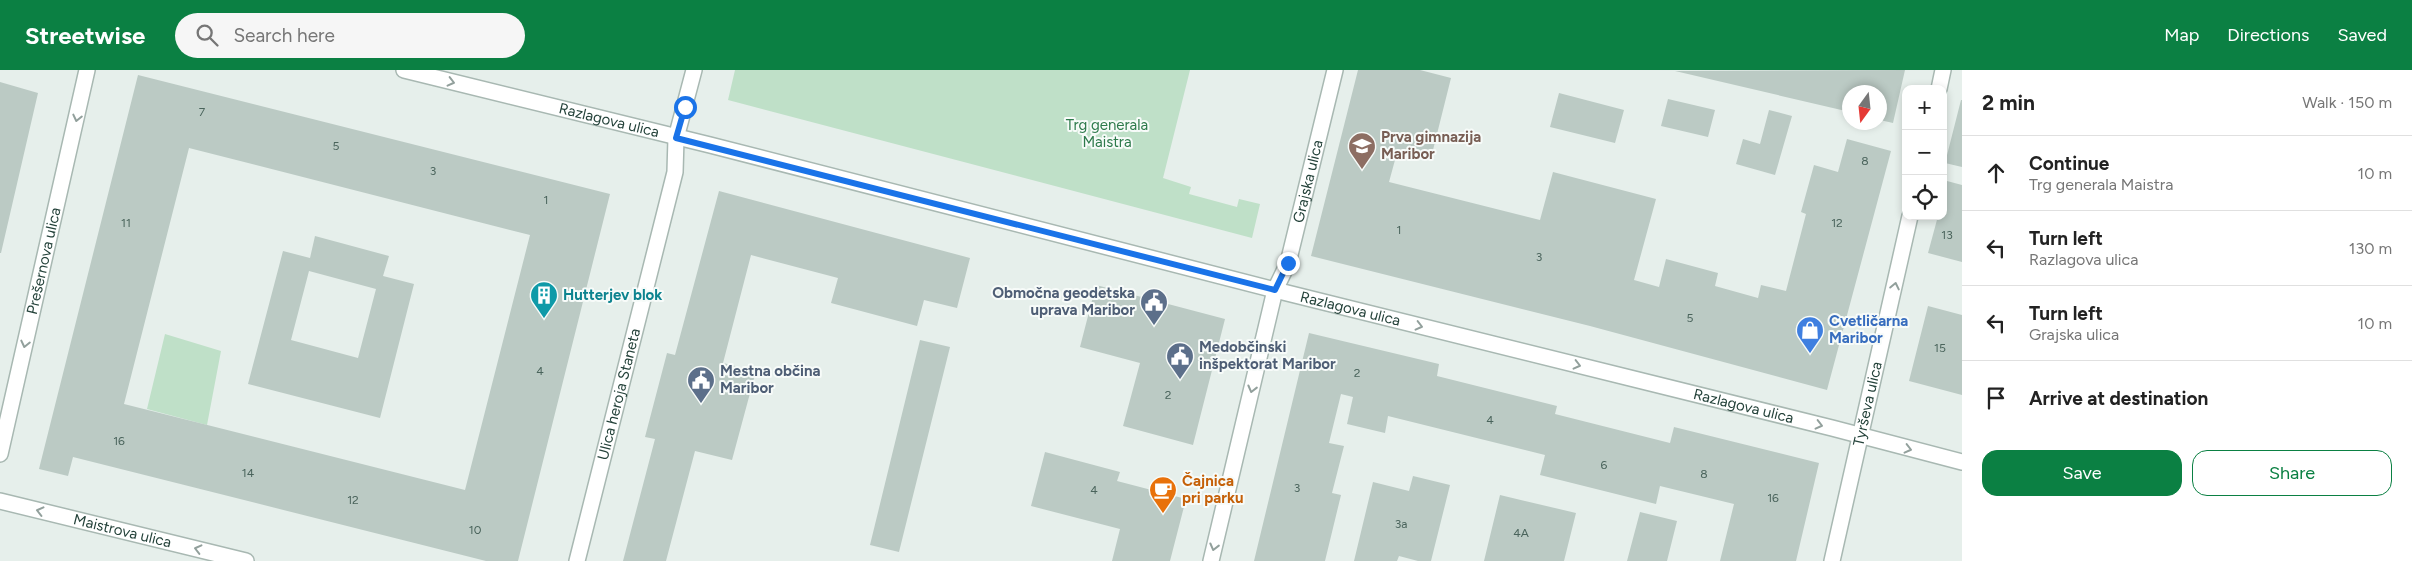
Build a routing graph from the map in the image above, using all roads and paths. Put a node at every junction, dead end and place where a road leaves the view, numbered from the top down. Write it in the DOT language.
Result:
graph roads {
  1 [pos="87,70"];
  2 [pos="404,70"];
  3 [pos="694,70"];
  4 [pos="1335,70"];
  5 [pos="1943,70"];
  6 [pos="1940,85"];
  7 [pos="676,138"];
  8 [pos="1909,220"];
  9 [pos="1275,290"];
  10 [pos="1862,436"];
  11 [pos="0,454"];
  12 [pos="1962,462"];
  13 [pos="0,501"];
  14 [pos="246,561"];
  15 [pos="577,561"];
  16 [pos="1211,561"];
  17 [pos="1832,561"];
  1 -- 11 [label="street, Prešernova ulica, one-way"];
  2 -- 7 [label="street, Razlagova ulica, one-way"];
  3 -- 7 [label="street"];
  4 -- 9 [label="street, Grajska ulica"];
  5 -- 6 [label="street"];
  7 -- 9 [label="street, Razlagova ulica"];
  7 -- 15 [label="street, Ulica heroja Staneta"];
  10 -- 8 [label="street, Tyrševa ulica, one-way"];
  9 -- 10 [label="street, Razlagova ulica, one-way"];
  9 -- 16 [label="street, Grajska ulica, one-way"];
  10 -- 12 [label="street, Razlagova ulica, one-way"];
  10 -- 17 [label="street, Tyrševa ulica"];
  14 -- 13 [label="street, Maistrova ulica, one-way"];
}
